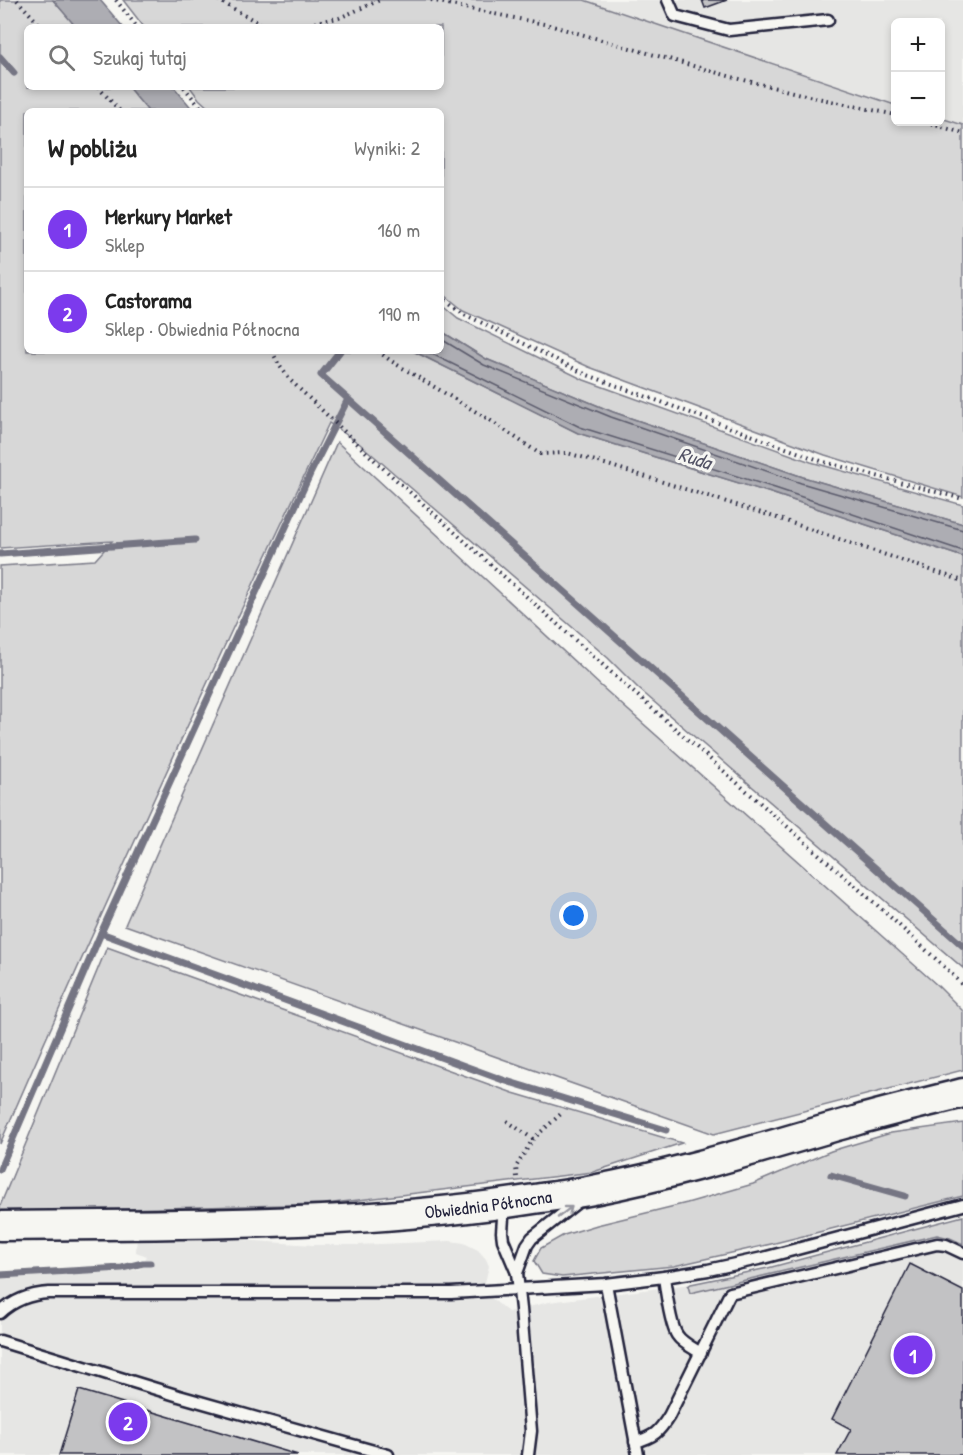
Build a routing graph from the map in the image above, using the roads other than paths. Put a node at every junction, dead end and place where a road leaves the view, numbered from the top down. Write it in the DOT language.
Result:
graph roads {
  1 [pos="668,0"];
  2 [pos="828,20"];
  3 [pos="963,1093"];
  4 [pos="592,1191"];
  5 [pos="512,1203"];
  6 [pos="963,1205"];
  7 [pos="0,1226"];
  8 [pos="963,1253"];
  9 [pos="517,1273"];
  10 [pos="664,1277"];
  11 [pos="606,1284"];
  12 [pos="519,1289"];
  13 [pos="0,1313"];
  14 [pos="0,1341"];
  15 [pos="701,1353"];
  16 [pos="635,1442"];
  17 [pos="388,1455"];
  18 [pos="528,1455"];
  19 [pos="638,1455"];
  1 -- 2 [label="lane"];
  3 -- 4 [label="main road, Obwiednia Północna"];
  4 -- 5 [label="main road, Obwiednia Północna"];
  9 -- 4 [label="lane, one-way"];
  5 -- 7 [label="main road, Obwiednia Północna"];
  5 -- 9 [label="lane"];
  6 -- 10 [label="lane"];
  8 -- 15 [label="lane"];
  9 -- 12 [label="lane"];
  10 -- 11 [label="lane"];
  10 -- 15 [label="lane"];
  11 -- 12 [label="lane"];
  11 -- 16 [label="lane"];
  12 -- 13 [label="lane"];
  12 -- 18 [label="lane"];
  14 -- 17 [label="lane"];
  15 -- 16 [label="lane"];
  16 -- 19 [label="lane"];
}
